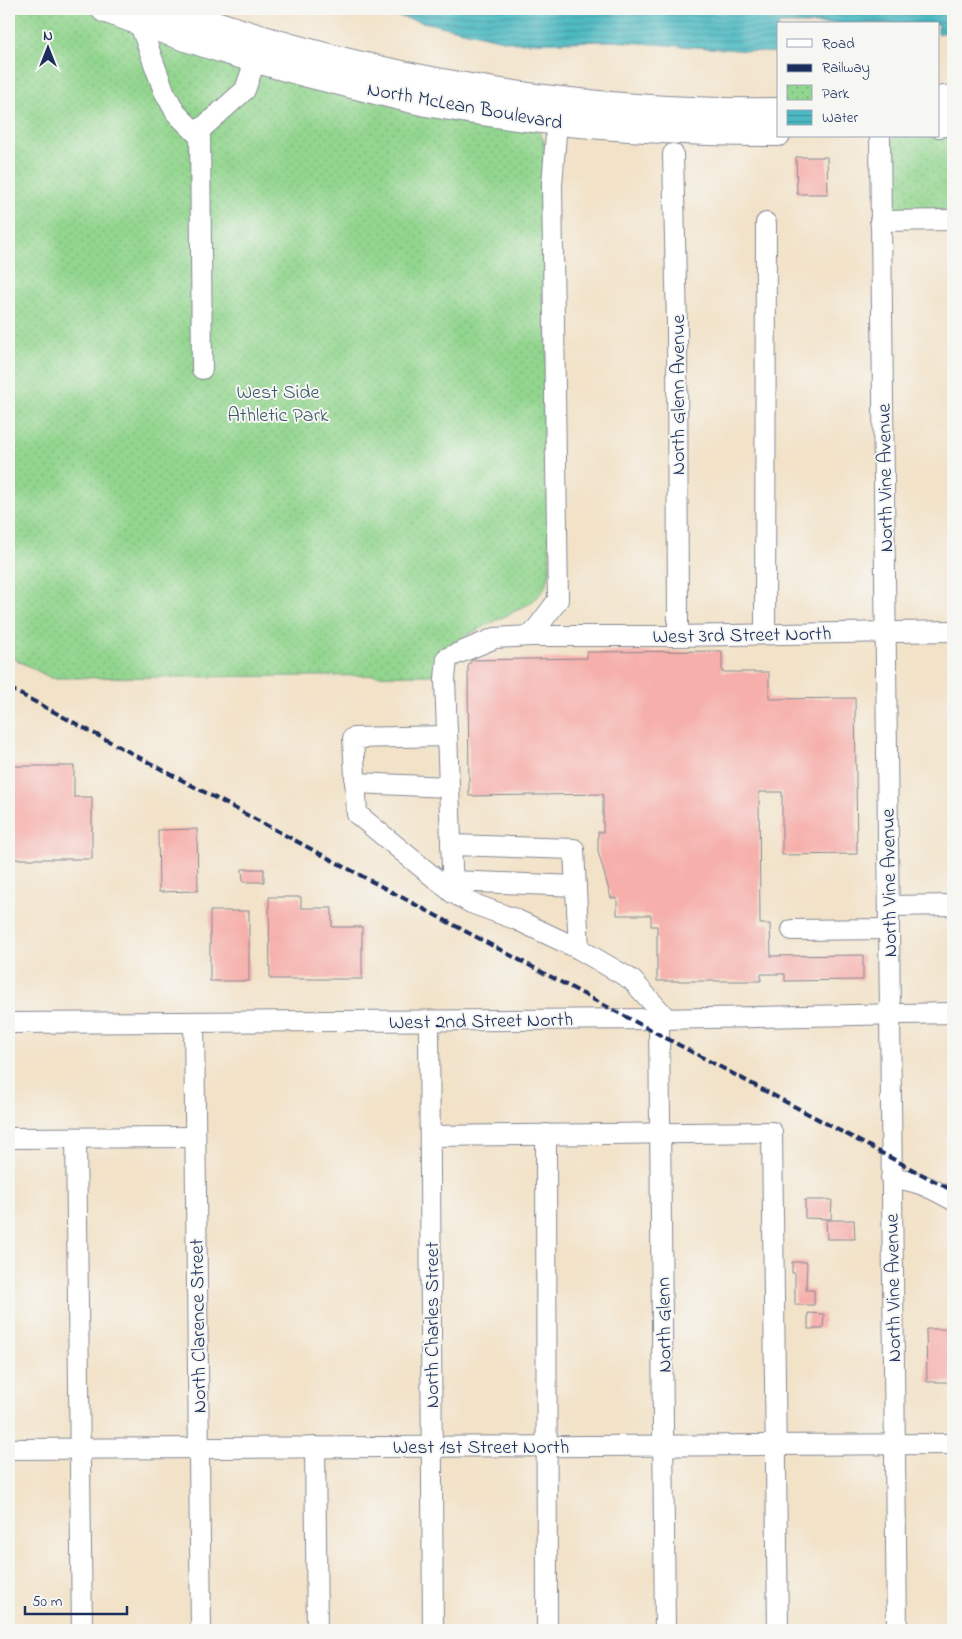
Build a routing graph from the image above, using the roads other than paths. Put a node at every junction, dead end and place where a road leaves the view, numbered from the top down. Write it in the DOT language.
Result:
graph roads {
  1 [pos="104,9"];
  2 [pos="172,9"];
  3 [pos="139,22"];
  4 [pos="255,61"];
  5 [pos="953,98"];
  6 [pos="940,100"];
  7 [pos="777,111"];
  8 [pos="557,122"];
  9 [pos="953,122"];
  10 [pos="940,124"];
  11 [pos="777,133"];
  12 [pos="200,137"];
  13 [pos="880,138"];
  14 [pos="673,154"];
  15 [pos="953,220"];
  16 [pos="880,221"];
  17 [pos="766,223"];
  18 [pos="202,369"];
  19 [pos="953,631"];
  20 [pos="885,632"];
  21 [pos="765,634"];
  22 [pos="531,636"];
  23 [pos="678,636"];
  24 [pos="447,736"];
  25 [pos="355,784"];
  26 [pos="449,787"];
  27 [pos="451,845"];
  28 [pos="576,886"];
  29 [pos="452,887"];
  30 [pos="953,905"];
  31 [pos="889,906"];
  32 [pos="889,929"];
  33 [pos="792,930"];
  34 [pos="579,949"];
  35 [pos="890,1013"];
  36 [pos="953,1013"];
  37 [pos="663,1019"];
  38 [pos="429,1021"];
  39 [pos="194,1022"];
  40 [pos="9,1023"];
  41 [pos="660,1133"];
  42 [pos="546,1134"];
  43 [pos="430,1136"];
  44 [pos="195,1137"];
  45 [pos="9,1138"];
  46 [pos="76,1138"];
  47 [pos="891,1178"];
  48 [pos="953,1200"];
  49 [pos="895,1444"];
  50 [pos="953,1444"];
  51 [pos="547,1445"];
  52 [pos="664,1445"];
  53 [pos="776,1445"];
  54 [pos="432,1446"];
  55 [pos="198,1447"];
  56 [pos="315,1447"];
  57 [pos="80,1448"];
  58 [pos="9,1449"];
  59 [pos="82,1630"];
  60 [pos="201,1630"];
  61 [pos="317,1630"];
  62 [pos="433,1630"];
  63 [pos="547,1630"];
  64 [pos="665,1630"];
  65 [pos="778,1630"];
  66 [pos="896,1630"];
  1 -- 3 [label="main road, North McLean Boulevard"];
  2 -- 7 [label="main road, North McLean Boulevard"];
  3 -- 4 [label="main road, North McLean Boulevard"];
  3 -- 12 [label="street"];
  4 -- 8 [label="main road, North McLean Boulevard"];
  4 -- 12 [label="street"];
  5 -- 6 [label="main road"];
  8 -- 11 [label="main road, North McLean Boulevard"];
  8 -- 22 [label="street"];
  9 -- 10 [label="main road"];
  12 -- 18 [label="street"];
  13 -- 16 [label="street, North Vine Avenue"];
  14 -- 23 [label="street, North Glenn Avenue"];
  15 -- 16 [label="street"];
  16 -- 20 [label="street, North Vine Avenue"];
  17 -- 21 [label="street"];
  19 -- 20 [label="street, West 3rd Street North"];
  20 -- 21 [label="street, West 3rd Street North"];
  20 -- 31 [label="street, North Vine Avenue"];
  21 -- 23 [label="street, West 3rd Street North"];
  22 -- 23 [label="street, West 3rd Street North"];
  22 -- 24 [label="street, West 3rd Street North"];
  24 -- 25 [label="street"];
  24 -- 26 [label="street"];
  25 -- 26 [label="street"];
  25 -- 29 [label="street"];
  26 -- 27 [label="street"];
  27 -- 28 [label="street"];
  27 -- 29 [label="street"];
  28 -- 29 [label="street"];
  28 -- 34 [label="street"];
  29 -- 34 [label="street"];
  30 -- 31 [label="street"];
  31 -- 32 [label="street, North Vine Avenue"];
  32 -- 33 [label="street"];
  32 -- 35 [label="street, North Vine Avenue"];
  34 -- 37 [label="street"];
  35 -- 36 [label="street, West 2nd Street North"];
  35 -- 37 [label="street, West 2nd Street North"];
  35 -- 47 [label="street, North Vine Avenue"];
  37 -- 38 [label="street, West 2nd Street North"];
  37 -- 41 [label="street, North Glenn"];
  38 -- 39 [label="street, West 2nd Street North"];
  38 -- 43 [label="street, North Charles Street"];
  39 -- 40 [label="street, West 2nd Street North"];
  39 -- 44 [label="street, North Clarence Street"];
  41 -- 42 [label="street"];
  41 -- 52 [label="street, North Glenn"];
  41 -- 53 [label="street"];
  42 -- 43 [label="street"];
  42 -- 51 [label="street"];
  43 -- 54 [label="street, North Charles Street"];
  44 -- 46 [label="street"];
  44 -- 55 [label="street, North Clarence Street"];
  45 -- 46 [label="street"];
  46 -- 57 [label="street"];
  47 -- 48 [label="street"];
  47 -- 49 [label="street, North Vine Avenue"];
  49 -- 50 [label="street, West 1st Street North"];
  49 -- 53 [label="street, West 1st Street North"];
  49 -- 66 [label="street, North Vine Avenue"];
  51 -- 52 [label="street, West 1st Street North"];
  51 -- 54 [label="street, West 1st Street North"];
  51 -- 63 [label="street"];
  52 -- 53 [label="street, West 1st Street North"];
  52 -- 64 [label="street, North Glenn"];
  53 -- 65 [label="street"];
  54 -- 56 [label="street, West 1st Street North"];
  54 -- 62 [label="street, North Charles Street"];
  55 -- 56 [label="street, West 1st Street North"];
  55 -- 57 [label="street, West 1st Street North"];
  55 -- 60 [label="street, North Clarence Street"];
  56 -- 61 [label="street"];
  57 -- 58 [label="street, West 1st Street North"];
  57 -- 59 [label="street"];
}
